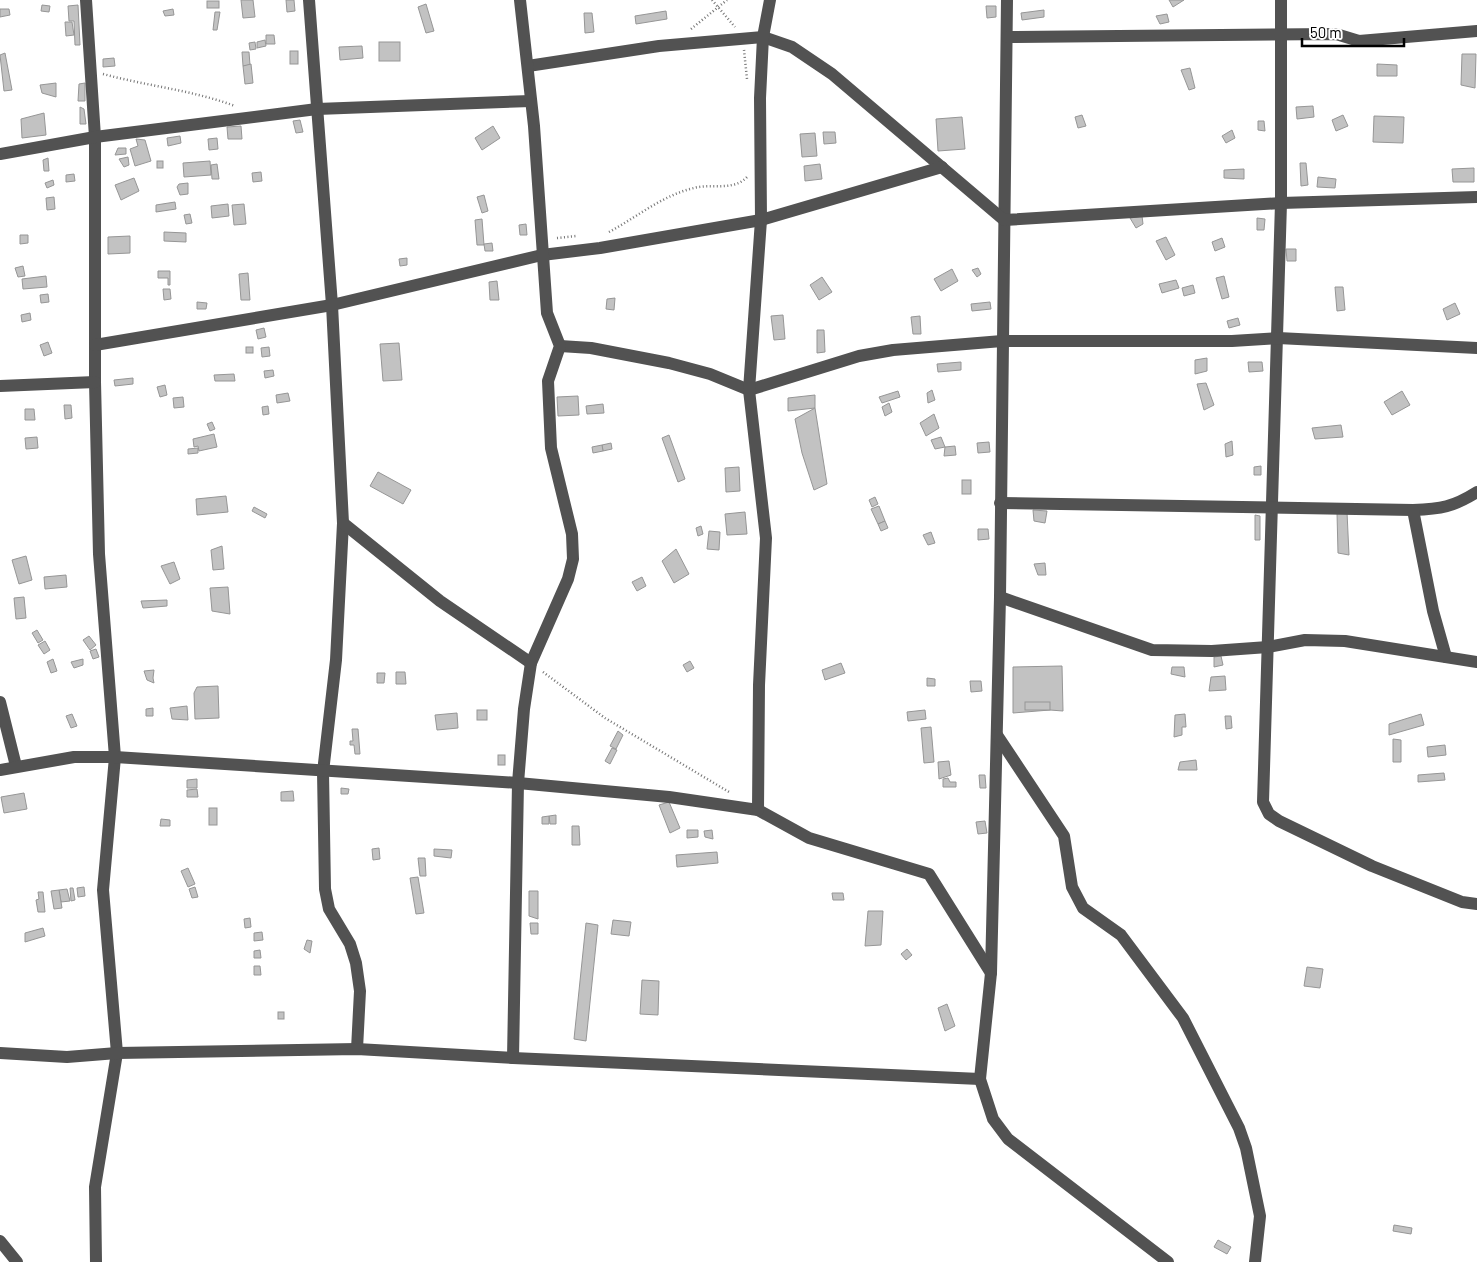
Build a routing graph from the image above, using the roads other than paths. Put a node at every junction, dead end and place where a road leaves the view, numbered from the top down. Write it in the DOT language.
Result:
graph roads {
  1 [pos="86,0"];
  2 [pos="309,0"];
  3 [pos="520,0"];
  4 [pos="770,0"];
  5 [pos="1007,0"];
  6 [pos="1281,0"];
  7 [pos="1477,31"];
  8 [pos="1280,33"];
  9 [pos="763,37"];
  10 [pos="1007,37"];
  11 [pos="528,66"];
  12 [pos="531,101"];
  13 [pos="317,109"];
  14 [pos="94,137"];
  15 [pos="0,154"];
  16 [pos="942,167"];
  17 [pos="1477,196"];
  18 [pos="1281,203"];
  19 [pos="761,220"];
  20 [pos="1004,220"];
  21 [pos="542,255"];
  22 [pos="332,305"];
  23 [pos="1278,338"];
  24 [pos="1002,340"];
  25 [pos="95,345"];
  26 [pos="560,346"];
  27 [pos="1477,348"];
  28 [pos="95,382"];
  29 [pos="0,386"];
  30 [pos="749,390"];
  31 [pos="1477,492"];
  32 [pos="1000,503"];
  33 [pos="1272,506"];
  34 [pos="1413,510"];
  35 [pos="343,523"];
  36 [pos="1000,597"];
  37 [pos="1268,648"];
  38 [pos="1446,657"];
  39 [pos="1477,662"];
  40 [pos="532,663"];
  41 [pos="0,702"];
  42 [pos="997,735"];
  43 [pos="114,757"];
  44 [pos="16,766"];
  45 [pos="0,770"];
  46 [pos="322,772"];
  47 [pos="518,783"];
  48 [pos="758,810"];
  49 [pos="1477,904"];
  50 [pos="991,973"];
  51 [pos="357,1049"];
  52 [pos="0,1053"];
  53 [pos="117,1053"];
  54 [pos="513,1058"];
  55 [pos="980,1079"];
  56 [pos="0,1241"];
  57 [pos="17,1262"];
  58 [pos="96,1262"];
  59 [pos="1168,1262"];
  60 [pos="1255,1262"];
  1 -- 14 [label="street"];
  2 -- 13 [label="street"];
  3 -- 11 [label="street"];
  4 -- 9 [label="street"];
  5 -- 10 [label="street"];
  6 -- 8 [label="street"];
  7 -- 8 [label="street"];
  8 -- 10 [label="street"];
  8 -- 18 [label="street"];
  9 -- 11 [label="street"];
  9 -- 16 [label="street"];
  9 -- 19 [label="street"];
  10 -- 20 [label="street"];
  11 -- 12 [label="street"];
  12 -- 13 [label="street"];
  12 -- 21 [label="street"];
  13 -- 14 [label="street"];
  13 -- 22 [label="street"];
  14 -- 15 [label="street"];
  14 -- 25 [label="street"];
  16 -- 19 [label="street"];
  16 -- 20 [label="street"];
  17 -- 18 [label="street"];
  18 -- 20 [label="street"];
  18 -- 23 [label="street"];
  19 -- 21 [label="street"];
  19 -- 30 [label="street"];
  20 -- 24 [label="street"];
  21 -- 22 [label="street"];
  21 -- 26 [label="street"];
  22 -- 25 [label="street"];
  22 -- 35 [label="street"];
  23 -- 24 [label="street"];
  23 -- 27 [label="street"];
  23 -- 33 [label="street"];
  24 -- 30 [label="street"];
  24 -- 32 [label="street"];
  25 -- 28 [label="street"];
  26 -- 30 [label="street"];
  26 -- 40 [label="street"];
  28 -- 29 [label="street"];
  28 -- 43 [label="street"];
  30 -- 48 [label="street"];
  31 -- 34 [label="street"];
  32 -- 33 [label="street"];
  32 -- 36 [label="street"];
  33 -- 34 [label="street"];
  33 -- 37 [label="street"];
  34 -- 38 [label="street"];
  35 -- 40 [label="street"];
  35 -- 46 [label="street"];
  36 -- 37 [label="street"];
  36 -- 42 [label="street"];
  37 -- 38 [label="street"];
  37 -- 49 [label="street"];
  38 -- 39 [label="street"];
  40 -- 47 [label="street"];
  41 -- 44 [label="street"];
  42 -- 50 [label="street"];
  42 -- 60 [label="street"];
  43 -- 44 [label="street"];
  43 -- 46 [label="street"];
  43 -- 53 [label="street"];
  44 -- 45 [label="street"];
  46 -- 47 [label="street"];
  46 -- 51 [label="street"];
  47 -- 48 [label="street"];
  47 -- 54 [label="street"];
  48 -- 50 [label="street"];
  50 -- 55 [label="street"];
  51 -- 53 [label="street"];
  51 -- 54 [label="street"];
  52 -- 53 [label="street"];
  53 -- 58 [label="street"];
  54 -- 55 [label="street"];
  55 -- 59 [label="street"];
  56 -- 57 [label="street"];
}
